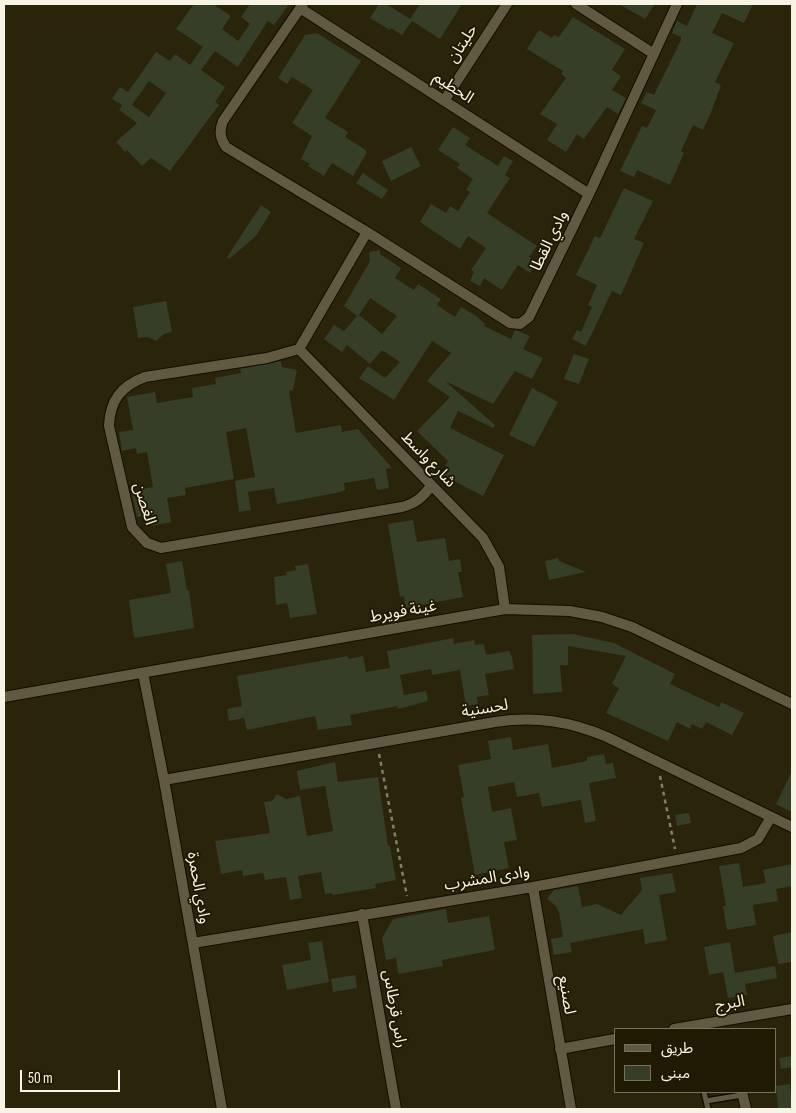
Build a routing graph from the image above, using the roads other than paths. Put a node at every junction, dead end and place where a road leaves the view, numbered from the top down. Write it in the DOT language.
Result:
graph roads {
  1 [pos="507,4"];
  2 [pos="576,4"];
  3 [pos="677,4"];
  4 [pos="301,6"];
  5 [pos="654,54"];
  6 [pos="444,101"];
  7 [pos="590,194"];
  8 [pos="367,232"];
  9 [pos="299,349"];
  10 [pos="431,486"];
  11 [pos="505,609"];
  12 [pos="143,673"];
  13 [pos="4,697"];
  14 [pos="792,704"];
  15 [pos="164,780"];
  16 [pos="771,817"];
  17 [pos="792,827"];
  18 [pos="533,887"];
  19 [pos="362,914"];
  20 [pos="192,943"];
  21 [pos="792,1009"];
  22 [pos="730,1024"];
  23 [pos="685,1028"];
  24 [pos="614,1039"];
  25 [pos="560,1049"];
  26 [pos="704,1093"];
  27 [pos="743,1093"];
  28 [pos="706,1101"];
  29 [pos="222,1109"];
  30 [pos="396,1109"];
  31 [pos="571,1109"];
  32 [pos="708,1109"];
  33 [pos="746,1109"];
  1 -- 6 [label="street, حليتان"];
  2 -- 5 [label="street"];
  3 -- 5 [label="street, وادي القطا"];
  4 -- 6 [label="street, الحطيم"];
  4 -- 8 [label="street, وادي القطا"];
  5 -- 7 [label="street, وادي القطا"];
  6 -- 7 [label="street, الحطيم"];
  7 -- 8 [label="street, وادي القطا"];
  8 -- 9 [label="street"];
  9 -- 10 [label="street, شارع واسط"];
  9 -- 10 [label="street, الغصن"];
  10 -- 11 [label="street, شارع واسط"];
  11 -- 12 [label="street, غينة فويرط"];
  11 -- 14 [label="street, غينة فويرط"];
  12 -- 13 [label="street, غينة فويرط"];
  12 -- 15 [label="street, وادي الحمرة"];
  15 -- 16 [label="street, لحسنية"];
  15 -- 20 [label="street, وادي الحمرة"];
  16 -- 17 [label="street, لحسنية"];
  16 -- 18 [label="street, وادى المشرب"];
  18 -- 19 [label="street, وادى المشرب"];
  18 -- 25 [label="street, لصنيع"];
  19 -- 20 [label="street, وادى المشرب"];
  19 -- 30 [label="street, راس قرطاس"];
  20 -- 29 [label="street, وادي الحمرة"];
  21 -- 22 [label="street, البرج"];
  22 -- 23 [label="street, البرج"];
  24 -- 25 [label="street"];
  25 -- 31 [label="street, لصنيع"];
  26 -- 28 [label="lane"];
  27 -- 28 [label="lane"];
  27 -- 33 [label="street"];
  28 -- 32 [label="lane"];
}
